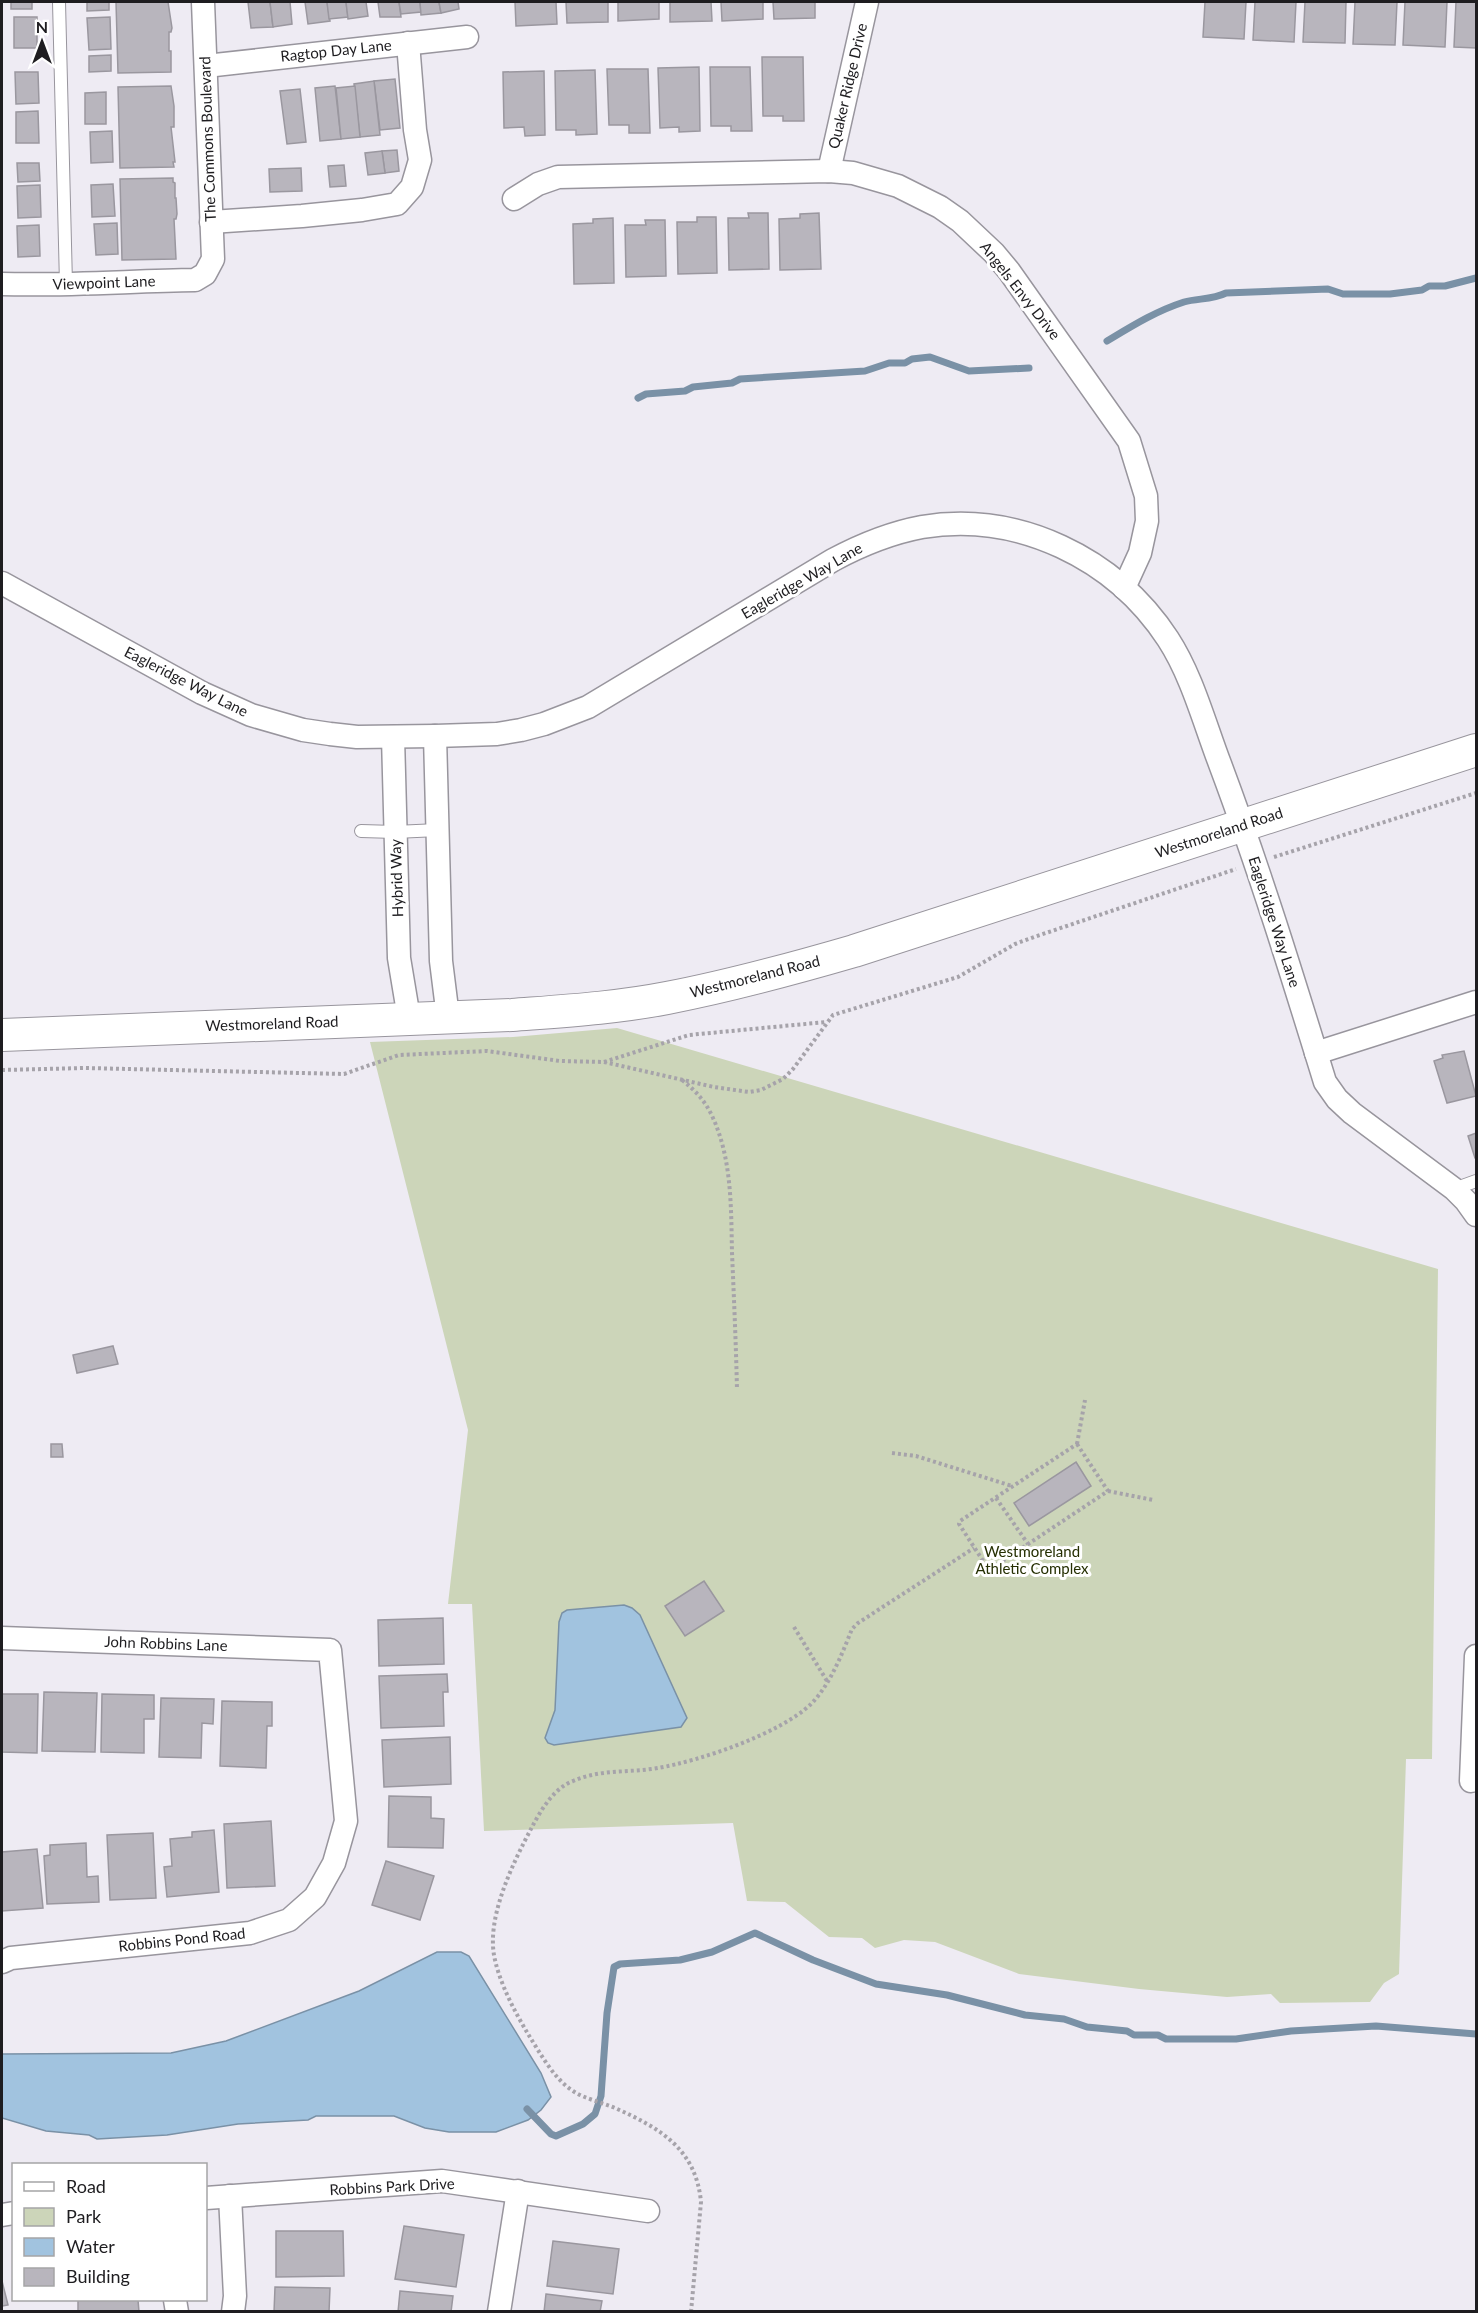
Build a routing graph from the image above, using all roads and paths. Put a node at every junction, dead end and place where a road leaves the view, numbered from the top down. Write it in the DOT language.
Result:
graph roads {
  1 [pos="59,2"];
  2 [pos="203,2"];
  3 [pos="867,2"];
  4 [pos="466,37"];
  5 [pos="408,43"];
  6 [pos="206,66"];
  7 [pos="829,171"];
  8 [pos="514,200"];
  9 [pos="211,222"];
  10 [pos="205,274"];
  11 [pos="2,284"];
  12 [pos="66,284"];
  13 [pos="2,583"];
  14 [pos="1124,588"];
  15 [pos="435,736"];
  16 [pos="393,737"];
  17 [pos="1476,750"];
  18 [pos="1243,825"];
  19 [pos="438,830"];
  20 [pos="361,831"];
  21 [pos="395,832"];
  22 [pos="1476,1002"];
  23 [pos="448,1017"];
  24 [pos="409,1018"];
  25 [pos="827,1022"];
  26 [pos="2,1035"];
  27 [pos="1316,1053"];
  28 [pos="604,1062"];
  29 [pos="681,1079"];
  30 [pos="1476,1181"];
  31 [pos="1454,1188"];
  32 [pos="1476,1215"];
  33 [pos="737,1390"];
  34 [pos="1085,1400"];
  35 [pos="1077,1444"];
  36 [pos="892,1453"];
  37 [pos="1013,1486"];
  38 [pos="1108,1491"];
  39 [pos="996,1498"];
  40 [pos="1153,1500"];
  41 [pos="1028,1544"];
  42 [pos="974,1548"];
  43 [pos="794,1627"];
  44 [pos="2,1638"];
  45 [pos="330,1650"];
  46 [pos="1476,1656"];
  47 [pos="827,1682"];
  48 [pos="1475,1705"];
  49 [pos="1471,1781"];
  50 [pos="2,1962"];
  51 [pos="518,2191"];
  52 [pos="230,2196"];
  53 [pos="207,2198"];
  54 [pos="648,2211"];
  55 [pos="233,2312"];
  56 [pos="500,2312"];
  57 [pos="691,2312"];
  1 -- 12 [label="lane"];
  2 -- 6 [label="street, The Commons Boulevard"];
  3 -- 7 [label="street, Quaker Ridge Drive"];
  4 -- 5 [label="street, Ragtop Day Lane"];
  5 -- 6 [label="street, Ragtop Day Lane"];
  5 -- 9 [label="street"];
  6 -- 9 [label="street, The Commons Boulevard"];
  7 -- 8 [label="street, Angels Envy Drive"];
  7 -- 14 [label="street, Angels Envy Drive"];
  9 -- 10 [label="street, The Commons Boulevard"];
  10 -- 12 [label="street, Viewpoint Lane"];
  11 -- 12 [label="street, Viewpoint Lane"];
  13 -- 16 [label="street, Eagleridge Way Lane"];
  14 -- 15 [label="street, Eagleridge Way Lane"];
  14 -- 18 [label="street, Eagleridge Way Lane"];
  15 -- 16 [label="street, Eagleridge Way Lane"];
  15 -- 19 [label="street"];
  16 -- 21 [label="street, Hybrid Way"];
  17 -- 18 [label="street, Westmoreland Road"];
  18 -- 23 [label="street, Westmoreland Road"];
  18 -- 27 [label="street, Eagleridge Way Lane"];
  19 -- 21 [label="lane"];
  19 -- 23 [label="street"];
  20 -- 21 [label="lane"];
  21 -- 24 [label="street, Hybrid Way"];
  22 -- 27 [label="street"];
  23 -- 24 [label="street, Westmoreland Road"];
  24 -- 26 [label="street, Westmoreland Road"];
  25 -- 28 [label="path"];
  27 -- 31 [label="street, Eagleridge Way Lane"];
  29 -- 33 [label="path"];
  30 -- 31 [label="lane"];
  31 -- 32 [label="street, Eagleridge Way Lane"];
  34 -- 35 [label="path"];
  35 -- 37 [label="path"];
  35 -- 38 [label="path"];
  36 -- 37 [label="path"];
  37 -- 39 [label="path"];
  38 -- 40 [label="path"];
  38 -- 41 [label="path"];
  39 -- 41 [label="path"];
  39 -- 42 [label="path"];
  41 -- 42 [label="path"];
  42 -- 47 [label="path"];
  43 -- 47 [label="path"];
  44 -- 45 [label="street, John Robbins Lane"];
  45 -- 50 [label="street, Robbins Pond Road"];
  46 -- 48 [label="street"];
  47 -- 57 [label="path"];
  48 -- 49 [label="street"];
  51 -- 52 [label="street, Robbins Park Drive"];
  51 -- 54 [label="street, Robbins Park Drive"];
  51 -- 56 [label="street"];
  52 -- 53 [label="street, Robbins Park Drive"];
  52 -- 55 [label="street"];
}
